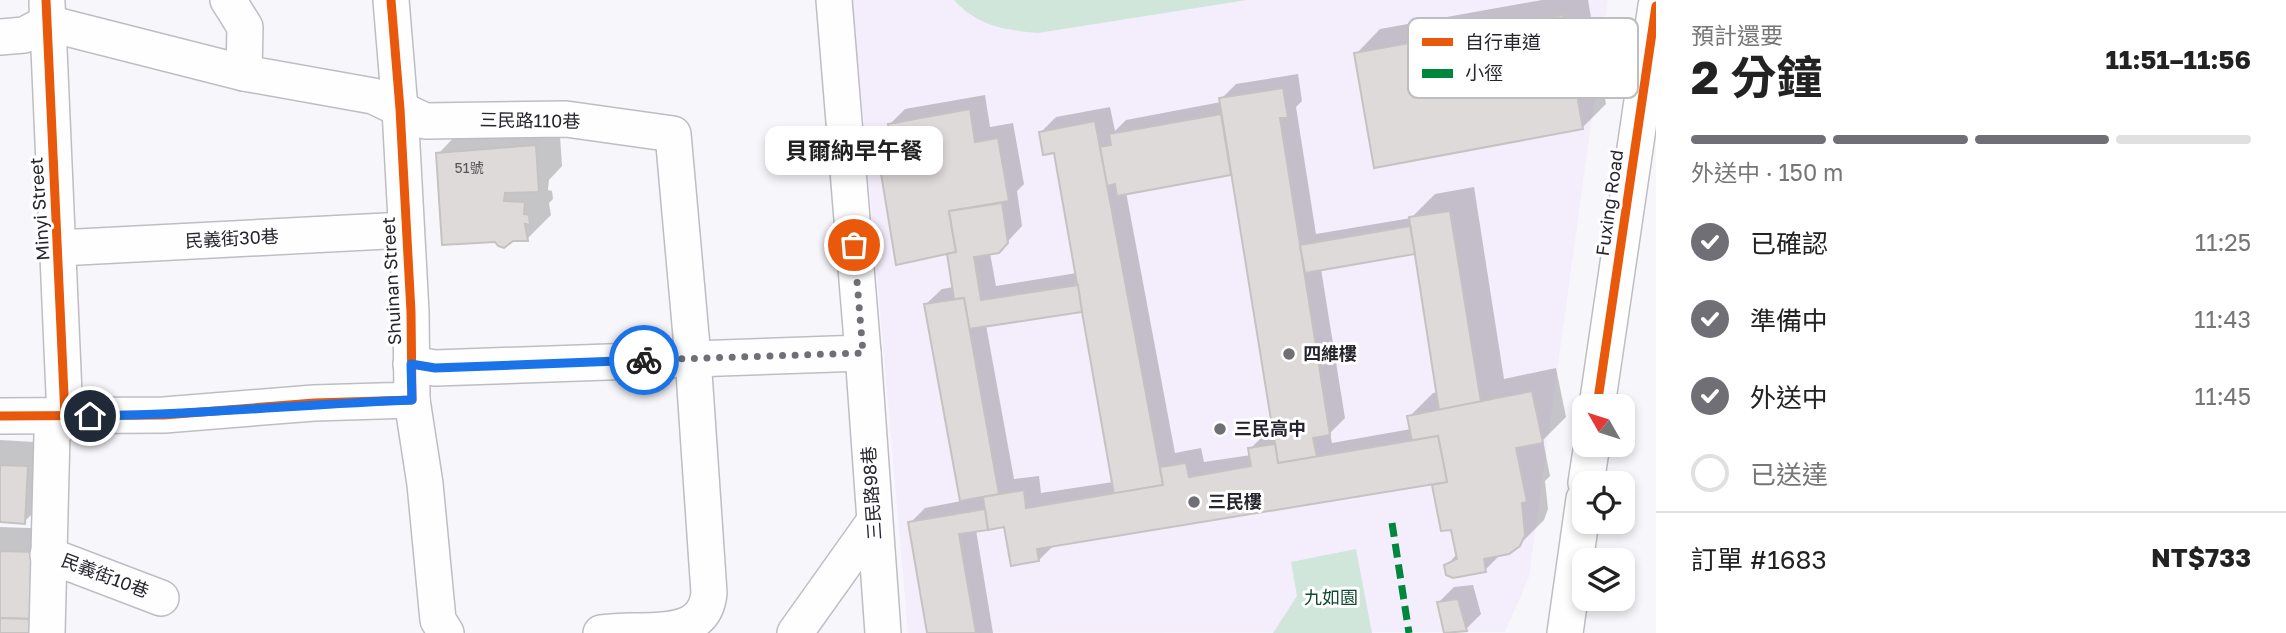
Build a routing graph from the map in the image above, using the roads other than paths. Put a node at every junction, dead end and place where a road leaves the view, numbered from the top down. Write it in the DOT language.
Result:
graph roads {
  1 [pos="228,0"];
  2 [pos="391,0"];
  3 [pos="834,0"];
  4 [pos="1656,6"];
  5 [pos="47,11"];
  6 [pos="0,37"];
  7 [pos="1651,69"];
  8 [pos="244,73"];
  9 [pos="400,109"];
  10 [pos="405,230"];
  11 [pos="59,248"];
  12 [pos="863,353"];
  13 [pos="693,358"];
  14 [pos="411,364"];
  15 [pos="1599,394"];
  16 [pos="412,400"];
  17 [pos="0,416"];
  18 [pos="65,416"];
  19 [pos="874,522"];
  20 [pos="1579,534"];
  21 [pos="48,555"];
  22 [pos="161,598"];
  23 [pos="47,633"];
  24 [pos="446,633"];
  25 [pos="601,633"];
  26 [pos="795,633"];
  27 [pos="883,633"];
  28 [pos="1565,633"];
  1 -- 8 [label="street"];
  2 -- 9 [label="street, Shuinan Street"];
  3 -- 12 [label="street, 三民路98巷"];
  4 -- 7 [label="street, Fuxing Road"];
  5 -- 6 [label="street"];
  5 -- 8 [label="street, 三民路110巷"];
  5 -- 11 [label="street, Minyi Street"];
  7 -- 15 [label="street, Fuxing Road"];
  8 -- 9 [label="street, 三民路110巷"];
  9 -- 10 [label="street, Shuinan Street"];
  9 -- 13 [label="street, 三民路110巷"];
  10 -- 11 [label="street, 民義街30巷"];
  10 -- 14 [label="street, Shuinan Street"];
  11 -- 18 [label="street, Minyi Street"];
  12 -- 13 [label="street"];
  12 -- 19 [label="street, 三民路98巷"];
  13 -- 14 [label="street"];
  13 -- 25 [label="street"];
  14 -- 16 [label="street, Shuinan Street"];
  16 -- 18 [label="street"];
  16 -- 24 [label="street, Shuinan Street"];
  17 -- 18 [label="street"];
  18 -- 21 [label="street, Minyi Street"];
  19 -- 26 [label="street"];
  19 -- 27 [label="street, 三民路98巷"];
  20 -- 28 [label="street"];
  21 -- 22 [label="street, 民義街10巷"];
  21 -- 23 [label="street, Minyi Street"];
}
